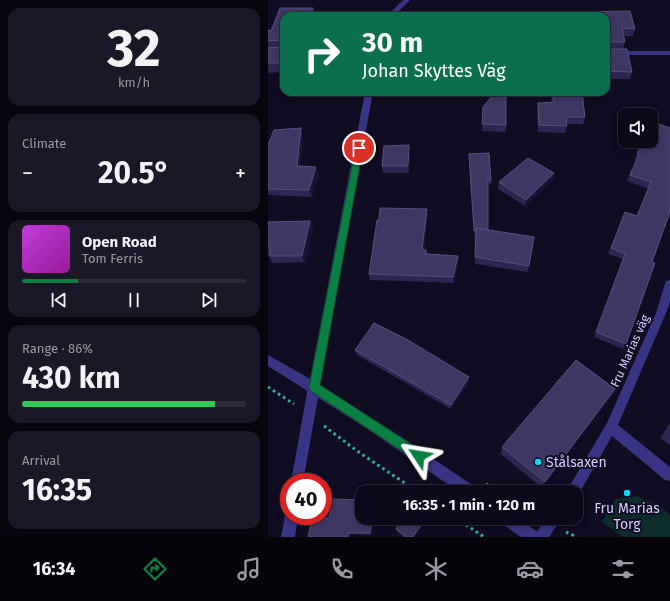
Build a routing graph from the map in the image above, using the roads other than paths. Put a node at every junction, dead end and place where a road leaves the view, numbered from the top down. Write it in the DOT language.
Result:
graph roads {
  1 [pos="406,0"];
  2 [pos="394,12"];
  3 [pos="610,53"];
  4 [pos="670,53"];
  5 [pos="368,96"];
  6 [pos="670,284"];
  7 [pos="268,360"];
  8 [pos="314,387"];
  9 [pos="611,427"];
  10 [pos="300,473"];
  11 [pos="670,475"];
  12 [pos="460,485"];
  13 [pos="576,485"];
  14 [pos="290,525"];
  15 [pos="516,525"];
  16 [pos="549,525"];
  17 [pos="288,537"];
  18 [pos="533,537"];
  19 [pos="540,537"];
  1 -- 2 [label="street"];
  3 -- 4 [label="street"];
  5 -- 8 [label="street"];
  6 -- 9 [label="street, Fru Marias väg"];
  7 -- 8 [label="street"];
  8 -- 10 [label="street"];
  8 -- 12 [label="street"];
  9 -- 11 [label="street"];
  9 -- 13 [label="street, Fru Marias väg"];
  14 -- 17 [label="street"];
  15 -- 18 [label="street"];
  16 -- 19 [label="street"];
}
